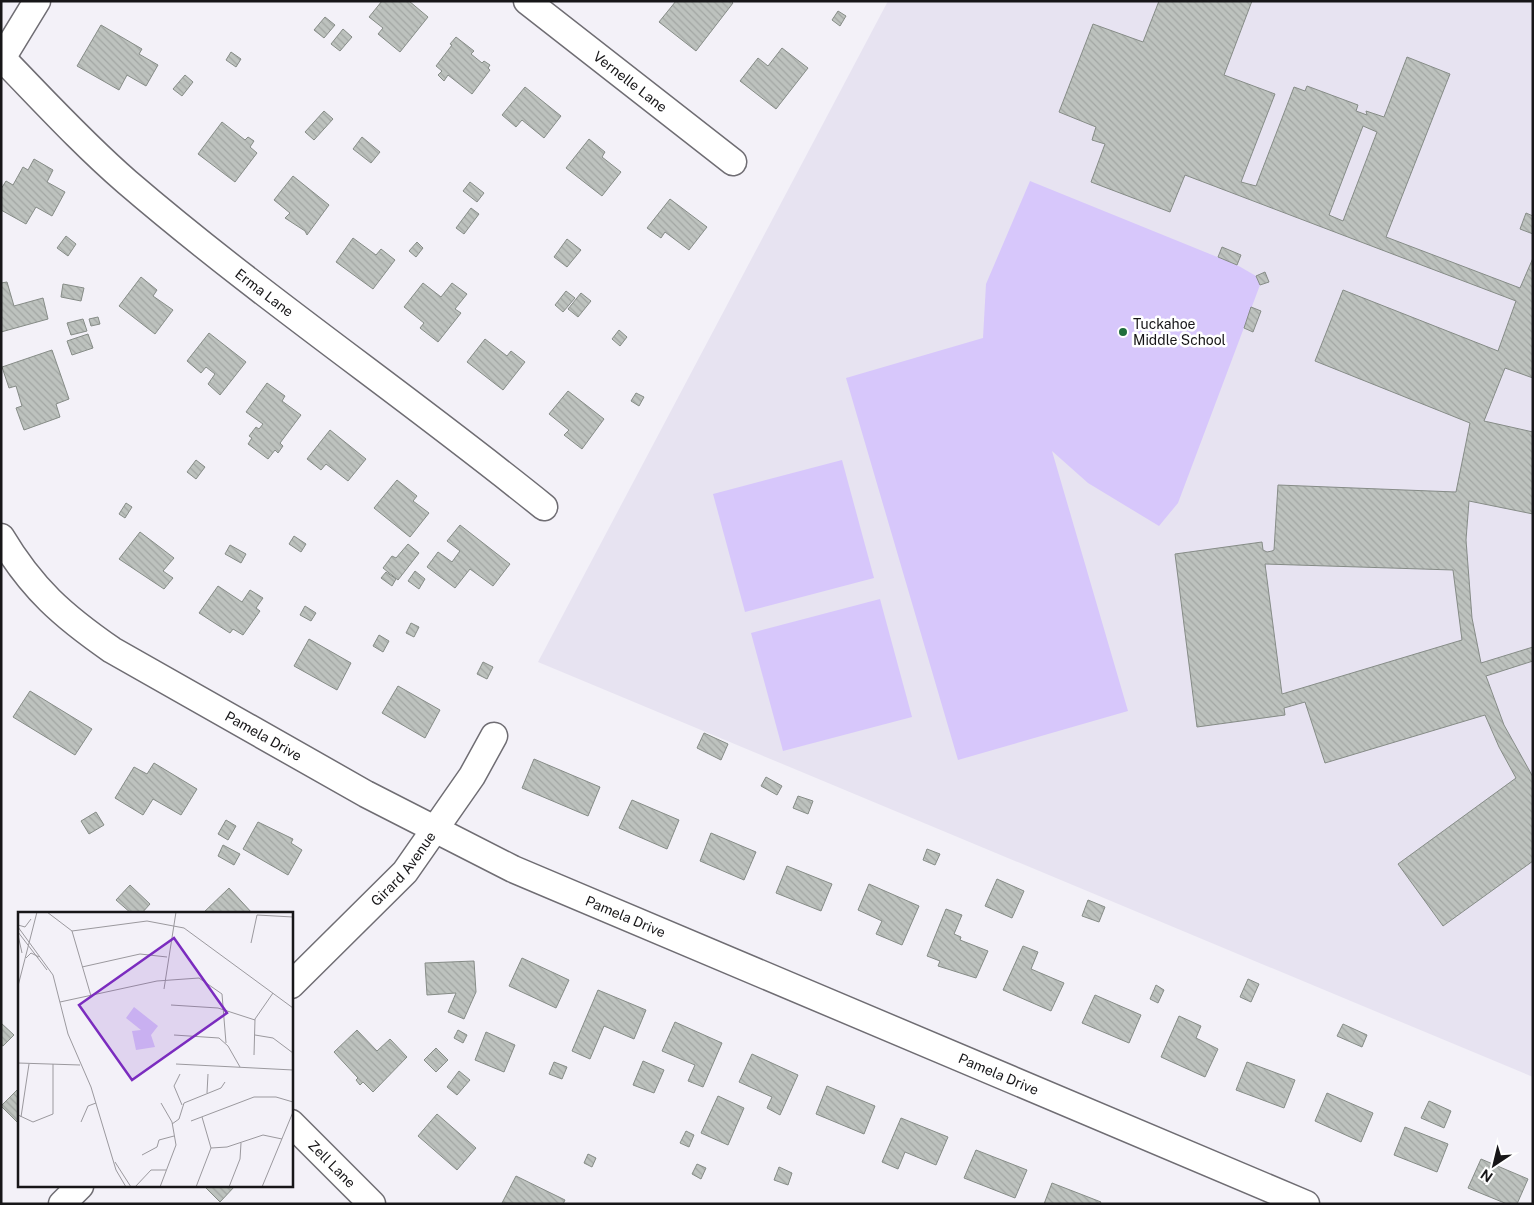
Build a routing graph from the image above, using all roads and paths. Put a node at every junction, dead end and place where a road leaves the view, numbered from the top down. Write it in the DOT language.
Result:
graph roads {
  1 [pos="37,1"];
  2 [pos="527,1"];
  3 [pos="2,58"];
  4 [pos="733,162"];
  5 [pos="544,507"];
  6 [pos="1,537"];
  7 [pos="494,736"];
  8 [pos="435,830"];
  9 [pos="292,983"];
  10 [pos="292,1124"];
  11 [pos="78,1188"];
  12 [pos="62,1204"];
  13 [pos="372,1204"];
  14 [pos="1306,1204"];
  1 -- 3 [label="street"];
  2 -- 4 [label="street, Vernelle Lane"];
  3 -- 5 [label="street, Erma Lane"];
  6 -- 8 [label="street, Pamela Drive"];
  7 -- 8 [label="street, Girard Avenue"];
  8 -- 9 [label="street, Girard Avenue"];
  8 -- 14 [label="street, Pamela Drive"];
  10 -- 13 [label="street, Zell Lane"];
  11 -- 12 [label="street"];
}
